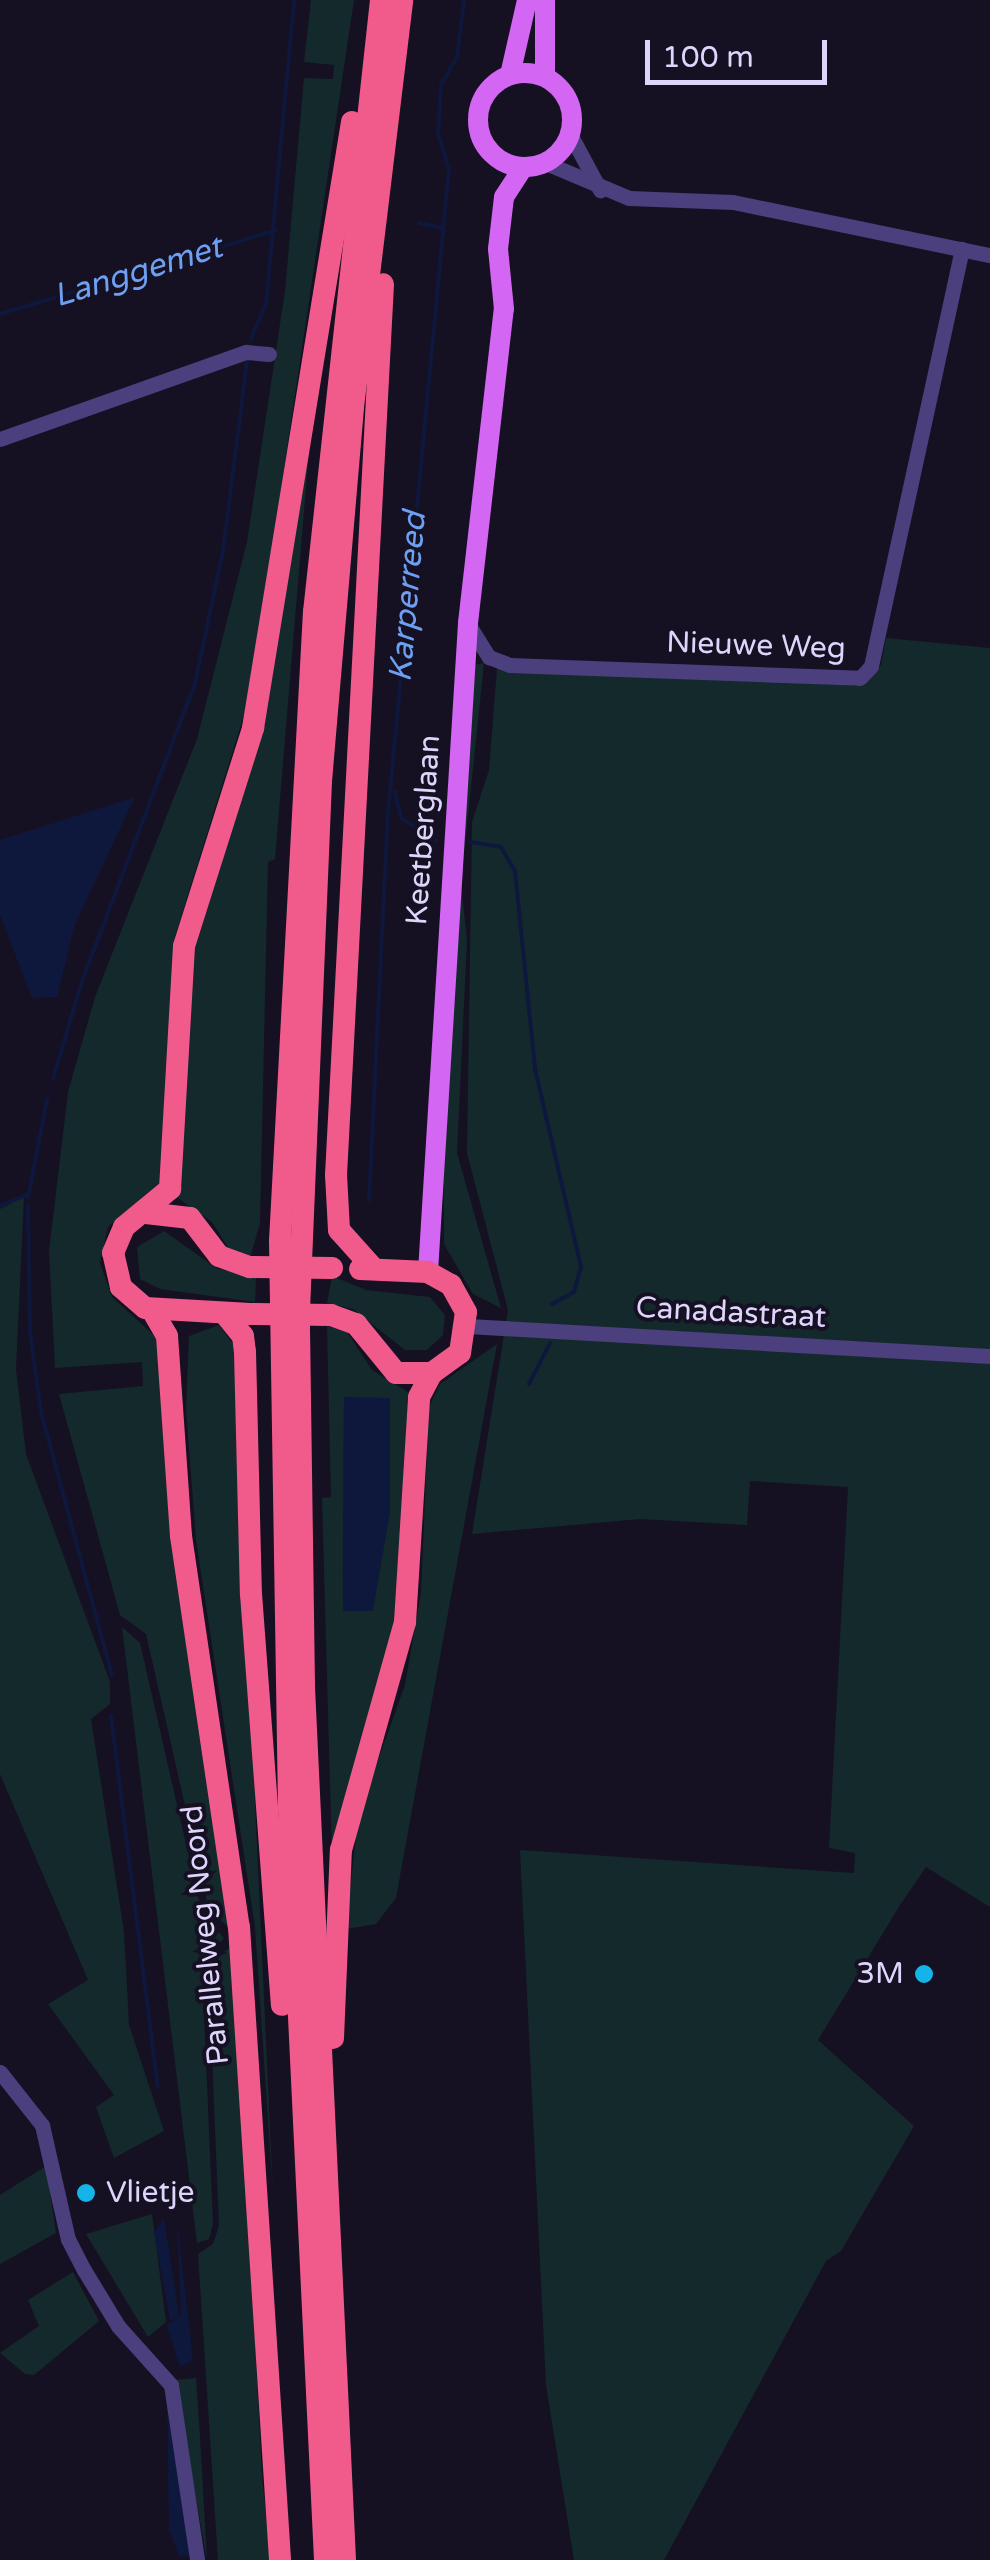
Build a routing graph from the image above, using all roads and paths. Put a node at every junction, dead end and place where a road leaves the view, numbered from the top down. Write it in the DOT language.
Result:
graph roads {
  1 [pos="381,0"];
  2 [pos="402,0"];
  3 [pos="527,0"];
  4 [pos="545,0"];
  5 [pos="373,68"];
  6 [pos="510,75"];
  7 [pos="545,77"];
  8 [pos="570,134"];
  9 [pos="490,151"];
  10 [pos="546,163"];
  11 [pos="523,168"];
  12 [pos="600,190"];
  13 [pos="379,194"];
  14 [pos="962,248"];
  15 [pos="990,255"];
  16 [pos="497,333"];
  17 [pos="269,354"];
  18 [pos="0,439"];
  19 [pos="468,623"];
  20 [pos="143,1214"];
  21 [pos="374,1269"];
  22 [pos="428,1272"];
  23 [pos="152,1310"];
  24 [pos="196,1313"];
  25 [pos="225,1314"];
  26 [pos="468,1326"];
  27 [pos="990,1356"];
  28 [pos="432,1373"];
  29 [pos="0,2072"];
  30 [pos="314,2171"];
  31 [pos="197,2560"];
  32 [pos="280,2560"];
  33 [pos="291,2560"];
  34 [pos="324,2560"];
  35 [pos="345,2560"];
  1 -- 5 [label="highway"];
  2 -- 13 [label="highway"];
  3 -- 6 [label="main road"];
  4 -- 7 [label="main road"];
  5 -- 20 [label="highway"];
  5 -- 30 [label="highway"];
  6 -- 7 [label="main road"];
  6 -- 9 [label="main road"];
  7 -- 8 [label="main road"];
  8 -- 10 [label="main road"];
  8 -- 12 [label="street"];
  9 -- 11 [label="main road"];
  9 -- 16 [label="main road, Keetberglaan"];
  10 -- 11 [label="main road"];
  10 -- 12 [label="street"];
  11 -- 16 [label="main road, Keetberglaan"];
  12 -- 14 [label="street"];
  13 -- 21 [label="highway"];
  13 -- 30 [label="highway"];
  14 -- 15 [label="street"];
  14 -- 19 [label="street, Nieuwe Weg"];
  16 -- 19 [label="main road, Keetberglaan"];
  17 -- 18 [label="street"];
  19 -- 22 [label="main road, Keetberglaan"];
  20 -- 21 [label="highway, bridge"];
  20 -- 23 [label="highway"];
  21 -- 22 [label="highway"];
  22 -- 26 [label="highway"];
  23 -- 24 [label="highway"];
  23 -- 32 [label="highway, Parallelweg Noord"];
  24 -- 25 [label="highway"];
  24 -- 33 [label="highway, Parallelweg Noord"];
  25 -- 28 [label="highway, bridge"];
  25 -- 30 [label="highway"];
  26 -- 27 [label="street, Canadastraat"];
  26 -- 28 [label="highway"];
  28 -- 30 [label="highway"];
  29 -- 31 [label="street"];
  30 -- 34 [label="highway"];
  30 -- 35 [label="highway"];
}
